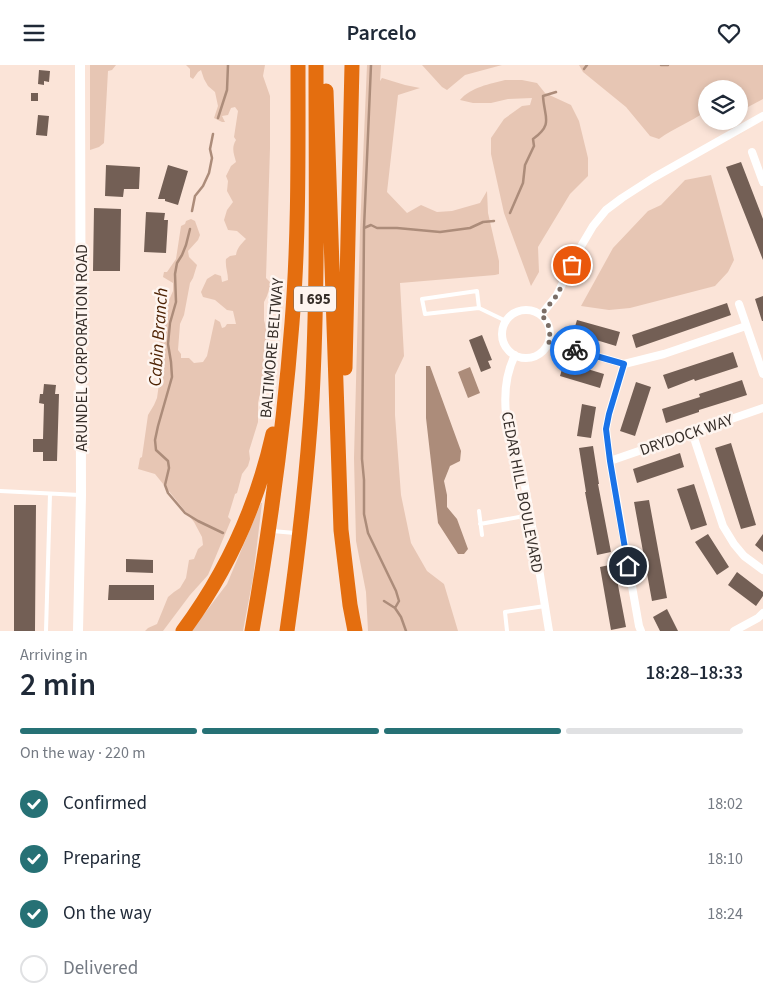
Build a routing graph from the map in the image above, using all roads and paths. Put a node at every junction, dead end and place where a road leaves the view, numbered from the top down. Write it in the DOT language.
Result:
graph roads {
  1 [pos="80,65"];
  2 [pos="298,65"];
  3 [pos="316,65"];
  4 [pos="324,65"];
  5 [pos="352,65"];
  6 [pos="763,117"];
  7 [pos="752,152"];
  8 [pos="763,182"];
  9 [pos="739,304"];
  10 [pos="478,308"];
  11 [pos="541,315"];
  12 [pos="506,321"];
  13 [pos="292,322"];
  14 [pos="746,326"];
  15 [pos="548,342"];
  16 [pos="516,355"];
  17 [pos="624,364"];
  18 [pos="763,374"];
  19 [pos="763,408"];
  20 [pos="692,432"];
  21 [pos="610,461"];
  22 [pos="0,491"];
  23 [pos="50,494"];
  24 [pos="81,495"];
  25 [pos="479,511"];
  26 [pos="530,515"];
  27 [pos="480,523"];
  28 [pos="269,530"];
  29 [pos="341,530"];
  30 [pos="300,533"];
  31 [pos="482,535"];
  32 [pos="763,570"];
  33 [pos="545,606"];
  34 [pos="763,613"];
  35 [pos="46,631"];
  36 [pos="78,631"];
  37 [pos="183,631"];
  38 [pos="252,631"];
  39 [pos="287,631"];
  40 [pos="355,631"];
  41 [pos="507,631"];
  42 [pos="549,631"];
  43 [pos="641,631"];
  44 [pos="734,631"];
  1 -- 24 [label="street, ARUNDEL CORPORATION ROAD"];
  2 -- 13 [label="highway, BALTIMORE BELTWAY / I 695"];
  3 -- 30 [label="highway, I 695"];
  4 -- 29 [label="highway"];
  5 -- 29 [label="highway"];
  6 -- 11 [label="street"];
  7 -- 8 [label="street"];
  9 -- 14 [label="street"];
  10 -- 10 [label="lane"];
  10 -- 12 [label="lane"];
  11 -- 12 [label="street"];
  11 -- 15 [label="street"];
  12 -- 16 [label="street"];
  13 -- 28 [label="highway, BALTIMORE BELTWAY / I 695"];
  13 -- 37 [label="highway"];
  14 -- 17 [label="street"];
  14 -- 18 [label="street"];
  15 -- 16 [label="street"];
  15 -- 17 [label="street"];
  16 -- 26 [label="street, CEDAR HILL BOULEVARD"];
  17 -- 21 [label="street"];
  19 -- 20 [label="street, DRYDOCK WAY"];
  20 -- 21 [label="street, DRYDOCK WAY"];
  20 -- 32 [label="street"];
  21 -- 43 [label="street"];
  22 -- 23 [label="lane"];
  23 -- 24 [label="lane"];
  23 -- 35 [label="lane"];
  24 -- 36 [label="street, ARUNDEL CORPORATION ROAD"];
  25 -- 27 [label="lane"];
  26 -- 27 [label="lane"];
  26 -- 33 [label="street, CEDAR HILL BOULEVARD"];
  27 -- 31 [label="lane"];
  28 -- 30 [label="lane"];
  28 -- 38 [label="highway, BALTIMORE BELTWAY / I 695"];
  29 -- 40 [label="highway"];
  30 -- 39 [label="highway, I 695"];
  33 -- 41 [label="lane"];
  33 -- 42 [label="street, CEDAR HILL BOULEVARD"];
  34 -- 44 [label="street"];
}
